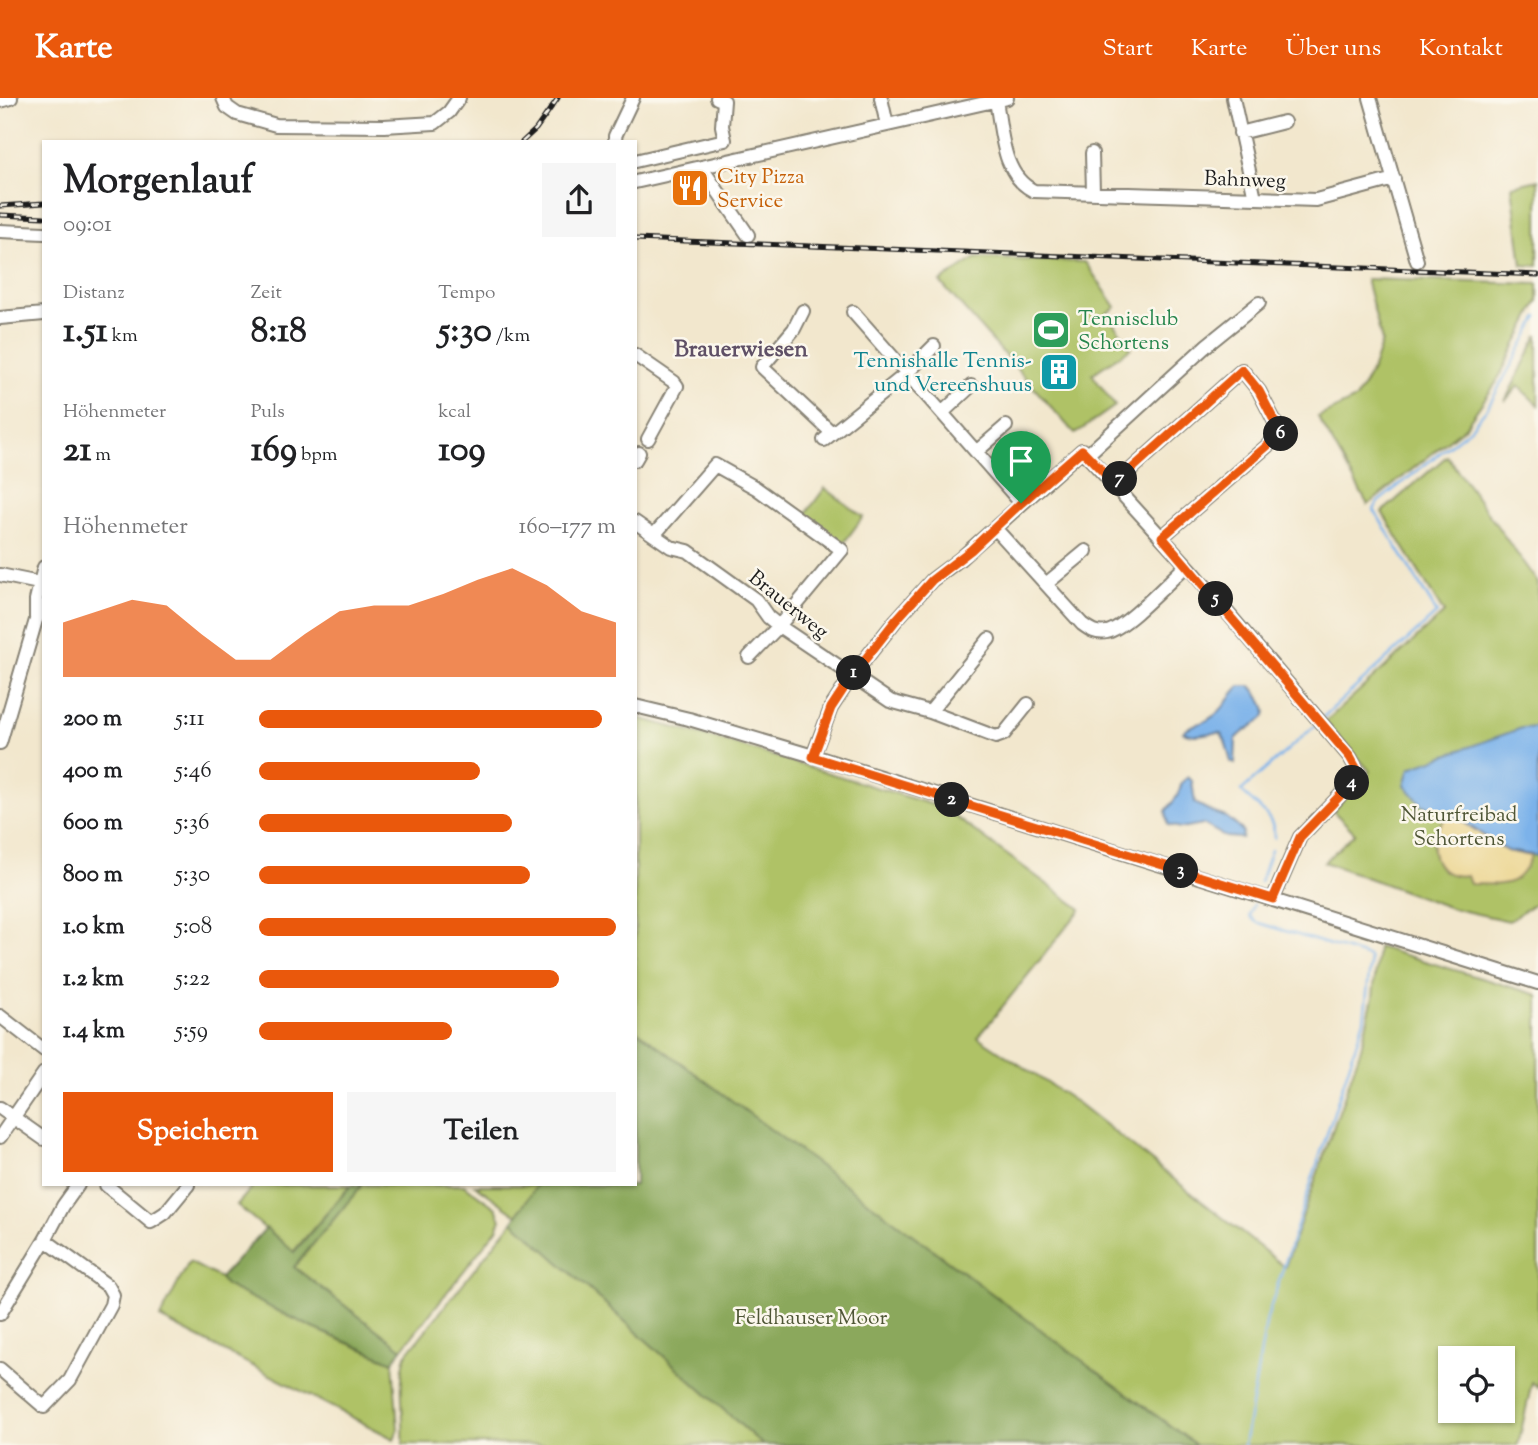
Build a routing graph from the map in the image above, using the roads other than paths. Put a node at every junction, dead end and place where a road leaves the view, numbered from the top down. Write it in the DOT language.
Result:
graph roads {
  1 [pos="11,98"];
  2 [pos="223,98"];
  3 [pos="459,98"];
  4 [pos="633,98"];
  5 [pos="718,98"];
  6 [pos="881,98"];
  7 [pos="1233,98"];
  8 [pos="1370,98"];
  9 [pos="1001,99"];
  10 [pos="0,101"];
  11 [pos="1284,122"];
  12 [pos="887,125"];
  13 [pos="1240,133"];
  14 [pos="616,140"];
  15 [pos="1093,153"];
  16 [pos="637,161"];
  17 [pos="705,168"];
  18 [pos="1394,179"];
  19 [pos="637,182"];
  20 [pos="1093,192"];
  21 [pos="1255,198"];
  22 [pos="0,231"];
  23 [pos="42,233"];
  24 [pos="748,235"];
  25 [pos="1417,261"];
  26 [pos="1259,303"];
  27 [pos="803,311"];
  28 [pos="853,312"];
  29 [pos="42,314"];
  30 [pos="0,318"];
  31 [pos="934,346"];
  32 [pos="637,356"];
  33 [pos="905,373"];
  34 [pos="971,386"];
  35 [pos="942,412"];
  36 [pos="1006,426"];
  37 [pos="648,439"];
  38 [pos="976,452"];
  39 [pos="1087,455"];
  40 [pos="1115,484"];
  41 [pos="1021,503"];
  42 [pos="637,523"];
  43 [pos="995,528"];
  44 [pos="654,535"];
  45 [pos="1162,537"];
  46 [pos="1086,551"];
  47 [pos="1186,565"];
  48 [pos="0,575"];
  49 [pos="42,584"];
  50 [pos="1046,584"];
  51 [pos="42,610"];
  52 [pos="36,620"];
  53 [pos="779,626"];
  54 [pos="989,639"];
  55 [pos="749,657"];
  56 [pos="852,676"];
  57 [pos="1028,704"];
  58 [pos="637,706"];
  59 [pos="930,712"];
  60 [pos="0,743"];
  61 [pos="813,757"];
  62 [pos="1273,899"];
  63 [pos="1538,983"];
  64 [pos="0,1016"];
  65 [pos="42,1048"];
  66 [pos="42,1076"];
  67 [pos="0,1108"];
  68 [pos="13,1118"];
  69 [pos="0,1137"];
  70 [pos="42,1138"];
  71 [pos="77,1186"];
  72 [pos="107,1186"];
  73 [pos="187,1186"];
  74 [pos="45,1240"];
  75 [pos="0,1314"];
  76 [pos="0,1368"];
  1 -- 10 [label="street"];
  2 -- 3 [label="street"];
  4 -- 14 [label="street"];
  5 -- 16 [label="street"];
  6 -- 12 [label="street"];
  7 -- 13 [label="street"];
  8 -- 18 [label="street"];
  9 -- 12 [label="street"];
  9 -- 20 [label="street, Bahnweg"];
  11 -- 13 [label="street"];
  12 -- 17 [label="street"];
  13 -- 21 [label="street"];
  15 -- 20 [label="street"];
  17 -- 19 [label="street"];
  17 -- 24 [label="street"];
  18 -- 21 [label="street, Bahnweg"];
  18 -- 25 [label="street"];
  20 -- 21 [label="street, Bahnweg"];
  22 -- 23 [label="street"];
  26 -- 39 [label="street"];
  27 -- 33 [label="street"];
  28 -- 33 [label="street"];
  29 -- 30 [label="street"];
  31 -- 33 [label="street"];
  32 -- 37 [label="street"];
  33 -- 35 [label="street"];
  34 -- 35 [label="street"];
  35 -- 38 [label="street"];
  36 -- 38 [label="street"];
  38 -- 41 [label="street"];
  39 -- 40 [label="street"];
  39 -- 41 [label="street"];
  40 -- 45 [label="street"];
  40 -- 45 [label="street"];
  41 -- 43 [label="street"];
  42 -- 44 [label="street, Brauerweg"];
  43 -- 50 [label="street"];
  43 -- 56 [label="street"];
  44 -- 53 [label="street, Brauerweg"];
  44 -- 53 [label="street"];
  45 -- 47 [label="street"];
  46 -- 50 [label="street"];
  47 -- 50 [label="street"];
  47 -- 62 [label="street"];
  48 -- 49 [label="street"];
  49 -- 52 [label="street"];
  51 -- 52 [label="street"];
  52 -- 60 [label="street"];
  53 -- 55 [label="street"];
  53 -- 56 [label="street, Brauerweg"];
  54 -- 59 [label="street"];
  56 -- 59 [label="street, Brauerweg"];
  56 -- 61 [label="street"];
  57 -- 59 [label="street, Brauerweg"];
  58 -- 61 [label="street"];
  61 -- 62 [label="street"];
  62 -- 63 [label="street"];
  64 -- 65 [label="street"];
  66 -- 68 [label="street"];
  67 -- 68 [label="street"];
  68 -- 69 [label="street"];
  68 -- 70 [label="street"];
  71 -- 74 [label="street"];
  72 -- 73 [label="street"];
  74 -- 75 [label="street"];
  74 -- 76 [label="street"];
}
